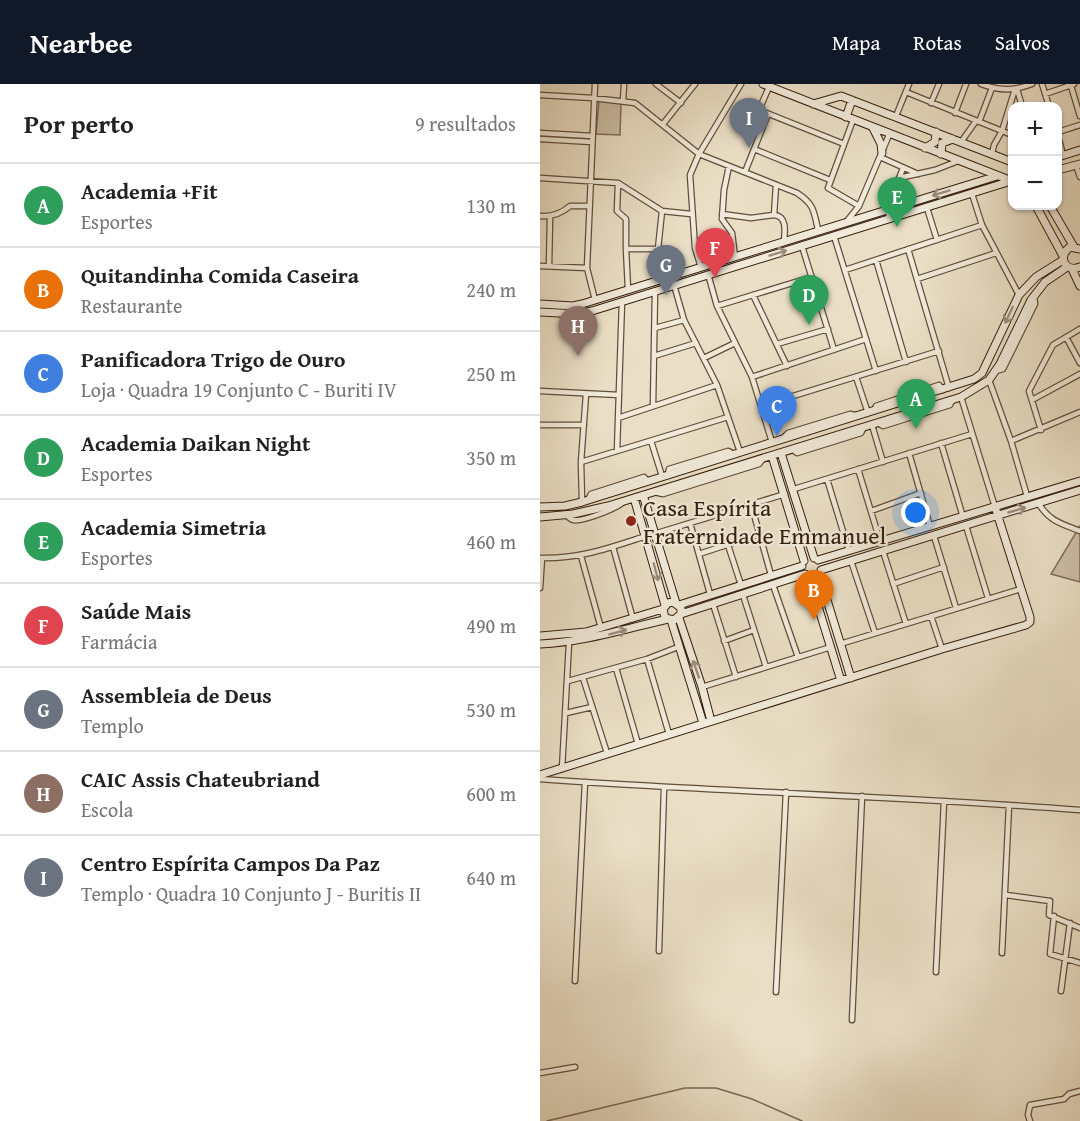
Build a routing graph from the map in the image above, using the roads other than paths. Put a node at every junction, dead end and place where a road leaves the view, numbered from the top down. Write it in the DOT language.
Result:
graph roads {
  1 [pos="595,84"];
  2 [pos="624,84"];
  3 [pos="656,84"];
  4 [pos="695,84"];
  5 [pos="741,84"];
  6 [pos="909,84"];
  7 [pos="939,84"];
  8 [pos="966,84"];
  9 [pos="981,84"];
  10 [pos="1032,84"];
  11 [pos="1042,84"];
  12 [pos="766,85"];
  13 [pos="1072,85"];
  14 [pos="992,88"];
  15 [pos="1016,89"];
  16 [pos="906,92"];
  17 [pos="1045,94"];
  18 [pos="540,95"];
  19 [pos="593,98"];
  20 [pos="852,100"];
  21 [pos="622,101"];
  22 [pos="1021,102"];
  23 [pos="1048,102"];
  24 [pos="681,103"];
  25 [pos="932,103"];
  26 [pos="813,104"];
  27 [pos="955,112"];
  28 [pos="768,114"];
  29 [pos="896,116"];
  30 [pos="1080,116"];
  31 [pos="850,119"];
  32 [pos="977,121"];
  33 [pos="663,124"];
  34 [pos="1080,125"];
  35 [pos="873,128"];
  36 [pos="1002,131"];
  37 [pos="936,132"];
  38 [pos="1062,132"];
  39 [pos="540,133"];
  40 [pos="1008,133"];
  41 [pos="889,135"];
  42 [pos="540,139"];
  43 [pos="592,139"];
  44 [pos="953,139"];
  45 [pos="961,142"];
  46 [pos="844,144"];
  47 [pos="925,148"];
  48 [pos="754,149"];
  49 [pos="1080,150"];
  50 [pos="699,154"];
  51 [pos="941,154"];
  52 [pos="992,154"];
  53 [pos="881,155"];
  54 [pos="1062,156"];
  55 [pos="1008,160"];
  56 [pos="958,161"];
  57 [pos="1075,165"];
  58 [pos="729,166"];
  59 [pos="903,168"];
  60 [pos="976,168"];
  61 [pos="745,172"];
  62 [pos="918,174"];
  63 [pos="997,176"];
  64 [pos="1080,177"];
  65 [pos="540,178"];
  66 [pos="899,178"];
  67 [pos="591,180"];
  68 [pos="830,180"];
  69 [pos="1008,180"];
  70 [pos="1008,182"];
  71 [pos="618,183"];
  72 [pos="974,183"];
  73 [pos="776,185"];
  74 [pos="972,194"];
  75 [pos="589,206"];
  76 [pos="860,206"];
  77 [pos="927,208"];
  78 [pos="1039,210"];
  79 [pos="1053,210"];
  80 [pos="662,211"];
  81 [pos="883,211"];
  82 [pos="691,214"];
  83 [pos="722,214"];
  84 [pos="774,215"];
  85 [pos="540,216"];
  86 [pos="1057,216"];
  87 [pos="550,217"];
  88 [pos="887,220"];
  89 [pos="848,221"];
  90 [pos="1047,223"];
  91 [pos="982,225"];
  92 [pos="818,230"];
  93 [pos="834,236"];
  94 [pos="937,240"];
  95 [pos="784,241"];
  96 [pos="802,246"];
  97 [pos="1078,247"];
  98 [pos="626,249"];
  99 [pos="658,249"];
  100 [pos="908,249"];
  101 [pos="750,252"];
  102 [pos="996,253"];
  103 [pos="735,257"];
  104 [pos="756,260"];
  105 [pos="876,260"];
  106 [pos="747,262"];
  107 [pos="1066,263"];
  108 [pos="540,266"];
  109 [pos="549,266"];
  110 [pos="701,267"];
  111 [pos="1080,267"];
  112 [pos="586,268"];
  113 [pos="845,270"];
  114 [pos="708,274"];
  115 [pos="812,277"];
  116 [pos="664,279"];
  117 [pos="917,279"];
  118 [pos="1080,286"];
  119 [pos="628,289"];
  120 [pos="664,289"];
  121 [pos="753,295"];
  122 [pos="1019,295"];
  123 [pos="595,300"];
  124 [pos="622,302"];
  125 [pos="540,304"];
  126 [pos="717,306"];
  127 [pos="540,312"];
  128 [pos="684,320"];
  129 [pos="655,328"];
  130 [pos="828,329"];
  131 [pos="1080,329"];
  132 [pos="1066,338"];
  133 [pos="866,339"];
  134 [pos="735,343"];
  135 [pos="696,344"];
  136 [pos="777,344"];
  137 [pos="834,350"];
  138 [pos="939,351"];
  139 [pos="654,356"];
  140 [pos="704,358"];
  141 [pos="906,362"];
  142 [pos="1080,363"];
  143 [pos="787,366"];
  144 [pos="876,371"];
  145 [pos="1080,374"];
  146 [pos="752,377"];
  147 [pos="856,377"];
  148 [pos="989,380"];
  149 [pos="717,385"];
  150 [pos="946,389"];
  151 [pos="540,391"];
  152 [pos="586,394"];
  153 [pos="618,395"];
  154 [pos="961,397"];
  155 [pos="1032,400"];
  156 [pos="952,401"];
  157 [pos="894,405"];
  158 [pos="653,406"];
  159 [pos="761,406"];
  160 [pos="871,412"];
  161 [pos="1079,414"];
  162 [pos="857,416"];
  163 [pos="728,417"];
  164 [pos="898,417"];
  165 [pos="618,418"];
  166 [pos="540,424"];
  167 [pos="584,425"];
  168 [pos="871,425"];
  169 [pos="821,427"];
  170 [pos="1041,430"];
  171 [pos="972,434"];
  172 [pos="782,439"];
  173 [pos="825,439"];
  174 [pos="651,441"];
  175 [pos="1011,441"];
  176 [pos="772,442"];
  177 [pos="942,443"];
  178 [pos="792,449"];
  179 [pos="616,451"];
  180 [pos="737,453"];
  181 [pos="782,453"];
  182 [pos="909,453"];
  183 [pos="772,456"];
  184 [pos="763,459"];
  185 [pos="581,462"];
  186 [pos="883,462"];
  187 [pos="700,465"];
  188 [pos="858,469"];
  189 [pos="665,475"];
  190 [pos="704,477"];
  191 [pos="827,479"];
  192 [pos="1080,481"];
  193 [pos="794,489"];
  194 [pos="1080,490"];
  195 [pos="654,492"];
  196 [pos="921,493"];
  197 [pos="785,494"];
  198 [pos="643,495"];
  199 [pos="1027,496"];
  200 [pos="634,498"];
  201 [pos="585,501"];
  202 [pos="751,504"];
  203 [pos="1039,504"];
  204 [pos="540,507"];
  205 [pos="994,507"];
  206 [pos="871,512"];
  207 [pos="997,516"];
  208 [pos="540,517"];
  209 [pos="963,517"];
  210 [pos="690,523"];
  211 [pos="930,526"];
  212 [pos="966,526"];
  213 [pos="1080,531"];
  214 [pos="654,534"];
  215 [pos="760,534"];
  216 [pos="646,536"];
  217 [pos="934,536"];
  218 [pos="881,543"];
  219 [pos="728,545"];
  220 [pos="613,547"];
  221 [pos="883,551"];
  222 [pos="849,552"];
  223 [pos="699,554"];
  224 [pos="581,556"];
  225 [pos="541,558"];
  226 [pos="816,559"];
  227 [pos="851,561"];
  228 [pos="803,564"];
  229 [pos="944,567"];
  230 [pos="820,572"];
  231 [pos="771,575"];
  232 [pos="807,576"];
  233 [pos="893,584"];
  234 [pos="741,585"];
  235 [pos="773,585"];
  236 [pos="540,588"];
  237 [pos="1022,589"];
  238 [pos="710,594"];
  239 [pos="743,594"];
  240 [pos="988,598"];
  241 [pos="678,604"];
  242 [pos="713,604"];
  243 [pos="664,607"];
  244 [pos="956,608"];
  245 [pos="680,616"];
  246 [pos="931,616"];
  247 [pos="633,619"];
  248 [pos="669,620"];
  249 [pos="906,624"];
  250 [pos="601,628"];
  251 [pos="754,630"];
  252 [pos="875,633"];
  253 [pos="540,636"];
  254 [pos="724,641"];
  255 [pos="569,643"];
  256 [pos="540,644"];
  257 [pos="840,644"];
  258 [pos="678,647"];
  259 [pos="831,647"];
  260 [pos="942,649"];
  261 [pos="798,657"];
  262 [pos="647,659"];
  263 [pos="766,667"];
  264 [pos="616,668"];
  265 [pos="736,677"];
  266 [pos="583,678"];
  267 [pos="851,678"];
  268 [pos="568,681"];
  269 [pos="841,681"];
  270 [pos="702,687"];
  271 [pos="592,707"];
  272 [pos="566,713"];
  273 [pos="711,721"];
  274 [pos="703,723"];
  275 [pos="669,734"];
  276 [pos="638,744"];
  277 [pos="607,753"];
  278 [pos="561,770"];
  279 [pos="540,777"];
  280 [pos="585,782"];
  281 [pos="664,788"];
  282 [pos="786,792"];
  283 [pos="862,796"];
  284 [pos="944,801"];
  285 [pos="1009,805"];
  286 [pos="1080,810"];
  287 [pos="1006,895"];
  288 [pos="1054,916"];
  289 [pos="1070,923"];
  290 [pos="1080,928"];
  291 [pos="659,951"];
  292 [pos="1002,953"];
  293 [pos="1065,958"];
  294 [pos="1080,963"];
  295 [pos="936,972"];
  296 [pos="575,981"];
  297 [pos="1061,991"];
  298 [pos="776,992"];
  299 [pos="852,1020"];
  300 [pos="575,1067"];
  301 [pos="540,1073"];
  302 [pos="1080,1090"];
  303 [pos="1030,1121"];
  1 -- 19 [label="street"];
  2 -- 21 [label="street"];
  3 -- 24 [label="street"];
  4 -- 24 [label="street"];
  5 -- 50 [label="street"];
  6 -- 16 [label="street"];
  7 -- 25 [label="street"];
  8 -- 27 [label="street"];
  9 -- 14 [label="street"];
  10 -- 15 [label="street"];
  11 -- 17 [label="street"];
  12 -- 26 [label="street"];
  12 -- 28 [label="street"];
  13 -- 17 [label="street"];
  13 -- 30 [label="street"];
  14 -- 15 [label="street"];
  14 -- 32 [label="street"];
  15 -- 22 [label="street"];
  15 -- 36 [label="street"];
  16 -- 25 [label="street"];
  16 -- 29 [label="street"];
  17 -- 23 [label="street"];
  18 -- 19 [label="street"];
  19 -- 21 [label="street"];
  19 -- 43 [label="street"];
  20 -- 26 [label="street"];
  20 -- 29 [label="street"];
  20 -- 31 [label="street"];
  21 -- 33 [label="street"];
  24 -- 33 [label="street"];
  25 -- 27 [label="street"];
  26 -- 31 [label="street"];
  27 -- 32 [label="street"];
  28 -- 46 [label="street"];
  28 -- 48 [label="street"];
  29 -- 37 [label="street"];
  31 -- 35 [label="street"];
  31 -- 46 [label="street"];
  32 -- 36 [label="street"];
  32 -- 45 [label="street"];
  33 -- 50 [label="street"];
  34 -- 38 [label="street"];
  35 -- 41 [label="street"];
  35 -- 53 [label="street"];
  36 -- 40 [label="street"];
  36 -- 52 [label="street"];
  37 -- 44 [label="street"];
  37 -- 47 [label="street"];
  39 -- 43 [label="street"];
  41 -- 47 [label="street"];
  41 -- 53 [label="street"];
  42 -- 43 [label="street"];
  43 -- 67 [label="street"];
  44 -- 45 [label="street"];
  44 -- 51 [label="street"];
  45 -- 52 [label="street"];
  46 -- 68 [label="street"];
  47 -- 51 [label="street"];
  48 -- 61 [label="street"];
  48 -- 68 [label="street"];
  49 -- 54 [label="street"];
  50 -- 58 [label="street"];
  50 -- 82 [label="street"];
  51 -- 56 [label="street"];
  52 -- 55 [label="street"];
  53 -- 59 [label="street"];
  53 -- 76 [label="street"];
  54 -- 57 [label="street"];
  56 -- 60 [label="street"];
  56 -- 62 [label="street"];
  57 -- 64 [label="street"];
  58 -- 61 [label="street"];
  58 -- 83 [label="street"];
  59 -- 62 [label="street"];
  59 -- 66 [label="street"];
  60 -- 63 [label="street"];
  60 -- 72 [label="street"];
  61 -- 73 [label="street"];
  62 -- 66 [label="street"];
  63 -- 69 [label="street"];
  63 -- 72 [label="street"];
  65 -- 67 [label="street"];
  66 -- 81 [label="street"];
  67 -- 71 [label="street"];
  67 -- 75 [label="street"];
  68 -- 76 [label="street"];
  70 -- 74 [label="street"];
  71 -- 80 [label="street"];
  71 -- 98 [label="street"];
  72 -- 81 [label="street, one-way"];
  73 -- 84 [label="street"];
  73 -- 92 [label="street"];
  74 -- 77 [label="street"];
  74 -- 91 [label="street"];
  75 -- 87 [label="street"];
  75 -- 112 [label="street"];
  76 -- 89 [label="street"];
  77 -- 88 [label="street"];
  77 -- 94 [label="street"];
  78 -- 90 [label="street"];
  79 -- 86 [label="street"];
  80 -- 82 [label="street"];
  80 -- 99 [label="street"];
  81 -- 88 [label="street"];
  81 -- 89 [label="street"];
  82 -- 110 [label="street"];
  83 -- 84 [label="street"];
  83 -- 103 [label="street"];
  84 -- 95 [label="street"];
  85 -- 87 [label="street"];
  86 -- 90 [label="street"];
  86 -- 97 [label="street"];
  87 -- 109 [label="street"];
  88 -- 93 [label="street"];
  89 -- 92 [label="street"];
  90 -- 107 [label="street"];
  91 -- 94 [label="street"];
  91 -- 102 [label="street"];
  92 -- 95 [label="street"];
  93 -- 96 [label="street"];
  93 -- 113 [label="street"];
  94 -- 100 [label="street"];
  95 -- 101 [label="street"];
  104 -- 96 [label="street, one-way"];
  96 -- 115 [label="street"];
  97 -- 107 [label="street"];
  98 -- 99 [label="street"];
  98 -- 119 [label="street"];
  99 -- 116 [label="street"];
  100 -- 105 [label="street"];
  100 -- 117 [label="street"];
  101 -- 103 [label="street"];
  101 -- 104 [label="street"];
  101 -- 106 [label="street"];
  102 -- 117 [label="street"];
  102 -- 122 [label="street"];
  103 -- 110 [label="street"];
  104 -- 106 [label="street"];
  105 -- 113 [label="street"];
  105 -- 141 [label="street"];
  106 -- 114 [label="street"];
  107 -- 111 [label="street"];
  107 -- 118 [label="street"];
  107 -- 122 [label="street"];
  107 -- 148 [label="street"];
  108 -- 109 [label="street"];
  109 -- 112 [label="street"];
  110 -- 116 [label="street"];
  112 -- 123 [label="street"];
  113 -- 133 [label="street"];
  114 -- 120 [label="street"];
  114 -- 126 [label="street"];
  115 -- 121 [label="street"];
  115 -- 130 [label="street"];
  116 -- 119 [label="street"];
  116 -- 120 [label="street"];
  117 -- 138 [label="street"];
  119 -- 123 [label="street"];
  120 -- 124 [label="street"];
  120 -- 128 [label="street"];
  120 -- 129 [label="street"];
  121 -- 126 [label="street"];
  121 -- 136 [label="street"];
  122 -- 150 [label="street, one-way"];
  123 -- 125 [label="street"];
  124 -- 127 [label="street"];
  124 -- 153 [label="street"];
  126 -- 134 [label="street"];
  128 -- 129 [label="street"];
  128 -- 135 [label="street"];
  129 -- 139 [label="street"];
  130 -- 136 [label="street"];
  130 -- 137 [label="street"];
  131 -- 132 [label="street"];
  132 -- 142 [label="street"];
  132 -- 155 [label="street"];
  133 -- 137 [label="street"];
  133 -- 144 [label="street"];
  134 -- 140 [label="street"];
  134 -- 146 [label="street"];
  135 -- 139 [label="street"];
  135 -- 140 [label="street"];
  136 -- 143 [label="street"];
  137 -- 143 [label="street"];
  138 -- 141 [label="street"];
  138 -- 150 [label="street"];
  139 -- 158 [label="street"];
  140 -- 149 [label="street"];
  141 -- 144 [label="street"];
  143 -- 146 [label="street"];
  144 -- 147 [label="street"];
  145 -- 155 [label="street"];
  146 -- 159 [label="street"];
  147 -- 159 [label="street"];
  147 -- 160 [label="street"];
  148 -- 154 [label="street"];
  148 -- 175 [label="street"];
  149 -- 158 [label="street"];
  149 -- 163 [label="street"];
  150 -- 157 [label="street"];
  150 -- 160 [label="street"];
  151 -- 152 [label="street"];
  152 -- 153 [label="street"];
  152 -- 167 [label="street"];
  153 -- 165 [label="street"];
  154 -- 156 [label="street"];
  154 -- 171 [label="street"];
  155 -- 170 [label="street"];
  156 -- 164 [label="street"];
  156 -- 168 [label="street"];
  157 -- 160 [label="street"];
  157 -- 164 [label="street"];
  158 -- 165 [label="street"];
  159 -- 176 [label="street"];
  160 -- 162 [label="street"];
  161 -- 170 [label="street"];
  162 -- 169 [label="street"];
  162 -- 172 [label="street"];
  163 -- 174 [label="street"];
  163 -- 180 [label="street"];
  164 -- 168 [label="street"];
  165 -- 179 [label="street"];
  166 -- 167 [label="street"];
  167 -- 185 [label="street"];
  168 -- 173 [label="street"];
  168 -- 178 [label="street"];
  168 -- 186 [label="street"];
  169 -- 172 [label="street"];
  169 -- 173 [label="street"];
  170 -- 175 [label="street"];
  171 -- 177 [label="street"];
  171 -- 205 [label="street"];
  172 -- 176 [label="street"];
  173 -- 178 [label="street"];
  174 -- 179 [label="street"];
  174 -- 189 [label="street"];
  175 -- 199 [label="street"];
  176 -- 180 [label="street"];
  177 -- 182 [label="street"];
  177 -- 209 [label="street"];
  178 -- 181 [label="street"];
  179 -- 185 [label="street"];
  180 -- 187 [label="street"];
  180 -- 189 [label="street"];
  181 -- 183 [label="street"];
  181 -- 193 [label="street"];
  182 -- 186 [label="street"];
  182 -- 196 [label="street"];
  183 -- 184 [label="street"];
  183 -- 197 [label="street"];
  184 -- 190 [label="street"];
  184 -- 195 [label="street"];
  185 -- 201 [label="street"];
  186 -- 188 [label="street"];
  187 -- 189 [label="street"];
  187 -- 190 [label="street"];
  188 -- 191 [label="street"];
  188 -- 206 [label="street"];
  189 -- 201 [label="street"];
  190 -- 195 [label="street"];
  191 -- 193 [label="street"];
  191 -- 222 [label="street"];
  192 -- 199 [label="street"];
  193 -- 226 [label="street"];
  194 -- 203 [label="street"];
  195 -- 198 [label="street"];
  196 -- 206 [label="street"];
  196 -- 211 [label="street"];
  197 -- 202 [label="street"];
  197 -- 228 [label="street"];
  198 -- 200 [label="street"];
  198 -- 214 [label="street"];
  199 -- 205 [label="street"];
  200 -- 208 [label="street"];
  200 -- 216 [label="street"];
  201 -- 204 [label="street"];
  202 -- 210 [label="street"];
  202 -- 215 [label="street"];
  207 -- 203 [label="street, one-way"];
  203 -- 213 [label="street"];
  205 -- 207 [label="street"];
  205 -- 209 [label="street"];
  206 -- 218 [label="street"];
  207 -- 212 [label="street"];
  207 -- 237 [label="street"];
  209 -- 211 [label="street"];
  210 -- 214 [label="street"];
  210 -- 223 [label="street"];
  211 -- 218 [label="street"];
  212 -- 217 [label="street"];
  212 -- 240 [label="street"];
  214 -- 241 [label="street"];
  215 -- 219 [label="street"];
  215 -- 231 [label="street"];
  216 -- 220 [label="street"];
  216 -- 243 [label="street, one-way"];
  217 -- 221 [label="street"];
  217 -- 229 [label="street"];
  218 -- 222 [label="street"];
  219 -- 223 [label="street"];
  219 -- 234 [label="street"];
  220 -- 224 [label="street"];
  220 -- 247 [label="street"];
  221 -- 227 [label="street"];
  221 -- 233 [label="street"];
  222 -- 226 [label="street"];
  223 -- 238 [label="street"];
  224 -- 225 [label="street"];
  224 -- 250 [label="street"];
  225 -- 236 [label="street"];
  226 -- 228 [label="street"];
  226 -- 230 [label="street"];
  227 -- 230 [label="street"];
  227 -- 252 [label="street"];
  228 -- 231 [label="street"];
  228 -- 232 [label="street"];
  229 -- 233 [label="street"];
  229 -- 244 [label="street"];
  230 -- 232 [label="street"];
  230 -- 257 [label="street"];
  231 -- 234 [label="street"];
  232 -- 235 [label="street"];
  232 -- 259 [label="street"];
  233 -- 249 [label="street"];
  234 -- 238 [label="street"];
  235 -- 239 [label="street"];
  235 -- 261 [label="street"];
  237 -- 240 [label="street"];
  237 -- 260 [label="street"];
  238 -- 241 [label="street"];
  239 -- 242 [label="street"];
  239 -- 251 [label="street"];
  240 -- 244 [label="street"];
  241 -- 243 [label="street"];
  241 -- 245 [label="street"];
  242 -- 245 [label="street"];
  242 -- 254 [label="street"];
  243 -- 247 [label="street"];
  243 -- 248 [label="street"];
  244 -- 246 [label="street"];
  245 -- 248 [label="street"];
  270 -- 245 [label="street, one-way"];
  246 -- 249 [label="street"];
  246 -- 260 [label="street"];
  247 -- 250 [label="street"];
  255 -- 248 [label="street, one-way"];
  248 -- 258 [label="street"];
  249 -- 252 [label="street"];
  250 -- 253 [label="street"];
  251 -- 254 [label="street"];
  251 -- 263 [label="street"];
  252 -- 257 [label="street"];
  254 -- 265 [label="street"];
  255 -- 256 [label="street"];
  255 -- 268 [label="street"];
  257 -- 267 [label="street"];
  258 -- 262 [label="street"];
  258 -- 274 [label="street"];
  259 -- 261 [label="street"];
  259 -- 269 [label="street"];
  260 -- 267 [label="street"];
  261 -- 263 [label="street"];
  262 -- 264 [label="street"];
  262 -- 275 [label="street"];
  263 -- 265 [label="street"];
  264 -- 266 [label="street"];
  264 -- 276 [label="street"];
  265 -- 270 [label="street"];
  266 -- 268 [label="street"];
  266 -- 271 [label="street"];
  267 -- 269 [label="street"];
  268 -- 272 [label="street"];
  269 -- 273 [label="street"];
  270 -- 273 [label="street"];
  271 -- 272 [label="street"];
  271 -- 277 [label="street"];
  272 -- 278 [label="street"];
  273 -- 274 [label="street"];
  274 -- 275 [label="street"];
  275 -- 276 [label="street"];
  276 -- 277 [label="street"];
  277 -- 278 [label="street"];
  278 -- 279 [label="street"];
  279 -- 280 [label="street"];
  280 -- 281 [label="street"];
  280 -- 296 [label="street"];
  281 -- 282 [label="street"];
  281 -- 291 [label="street"];
  282 -- 283 [label="street"];
  282 -- 298 [label="street"];
  283 -- 284 [label="street"];
  283 -- 299 [label="street"];
  284 -- 285 [label="street"];
  284 -- 295 [label="street"];
  285 -- 286 [label="street"];
  285 -- 287 [label="street"];
  287 -- 288 [label="street"];
  287 -- 292 [label="street"];
  288 -- 289 [label="street"];
  288 -- 293 [label="street"];
  289 -- 290 [label="street"];
  289 -- 293 [label="street"];
  293 -- 294 [label="street"];
  293 -- 297 [label="street"];
  300 -- 301 [label="street"];
  302 -- 303 [label="street"];
}
